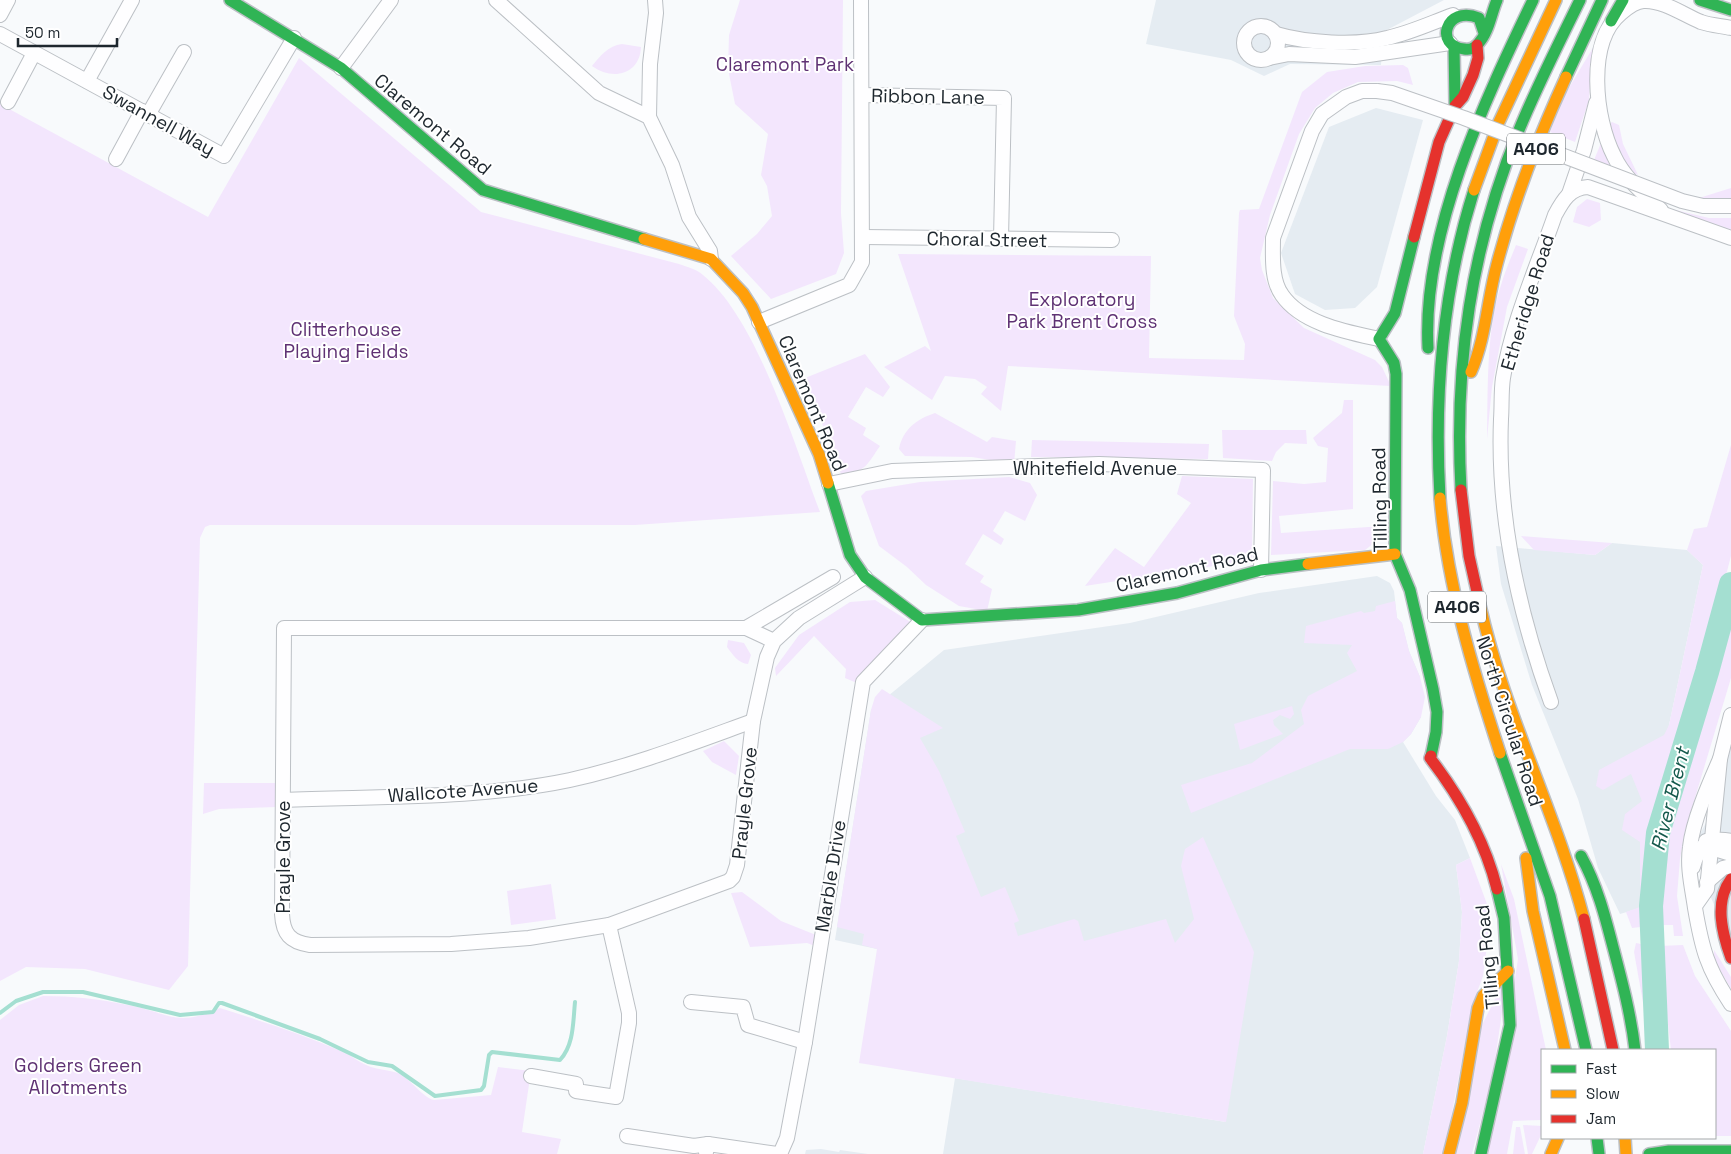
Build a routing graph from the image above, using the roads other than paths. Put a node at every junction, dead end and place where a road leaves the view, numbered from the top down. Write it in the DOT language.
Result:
graph roads {
  1 [pos="8,0"];
  2 [pos="132,0"];
  3 [pos="230,0"];
  4 [pos="391,0"];
  5 [pos="496,0"];
  6 [pos="655,0"];
  7 [pos="861,0"];
  8 [pos="1497,0"];
  9 [pos="1533,0"];
  10 [pos="1556,0"];
  11 [pos="1580,0"];
  12 [pos="1602,0"];
  13 [pos="1623,0"];
  14 [pos="1700,0"];
  15 [pos="1731,10"];
  16 [pos="1461,11"];
  17 [pos="0,15"];
  18 [pos="1611,21"];
  19 [pos="1731,28"];
  20 [pos="1484,33"];
  21 [pos="0,34"];
  22 [pos="1276,34"];
  23 [pos="294,38"];
  24 [pos="1452,44"];
  25 [pos="1478,45"];
  26 [pos="184,52"];
  27 [pos="34,53"];
  28 [pos="1269,58"];
  29 [pos="341,68"];
  30 [pos="87,81"];
  31 [pos="862,95"];
  32 [pos="1597,100"];
  33 [pos="8,102"];
  34 [pos="1455,106"];
  35 [pos="145,113"];
  36 [pos="649,117"];
  37 [pos="116,159"];
  38 [pos="1569,194"];
  39 [pos="1731,206"];
  40 [pos="1665,214"];
  41 [pos="863,233"];
  42 [pos="1731,238"];
  43 [pos="1001,239"];
  44 [pos="1112,240"];
  45 [pos="711,259"];
  46 [pos="759,322"];
  47 [pos="1379,339"];
  48 [pos="1437,398"];
  49 [pos="1458,400"];
  50 [pos="829,484"];
  51 [pos="1395,554"];
  52 [pos="1261,570"];
  53 [pos="833,577"];
  54 [pos="865,577"];
  55 [pos="922,620"];
  56 [pos="746,628"];
  57 [pos="774,640"];
  58 [pos="1551,702"];
  59 [pos="1731,715"];
  60 [pos="753,721"];
  61 [pos="1720,759"];
  62 [pos="283,800"];
  63 [pos="1547,800"];
  64 [pos="1715,805"];
  65 [pos="1519,808"];
  66 [pos="1697,820"];
  67 [pos="1731,837"];
  68 [pos="1731,841"];
  69 [pos="1710,843"];
  70 [pos="1731,854"];
  71 [pos="1731,866"];
  72 [pos="1731,878"];
  73 [pos="1689,880"];
  74 [pos="1707,886"];
  75 [pos="1704,909"];
  76 [pos="609,926"];
  77 [pos="1730,955"];
  78 [pos="1508,971"];
  79 [pos="691,1002"];
  80 [pos="1731,1004"];
  81 [pos="804,1042"];
  82 [pos="1566,1049"];
  83 [pos="1586,1049"];
  84 [pos="1613,1049"];
  85 [pos="1635,1049"];
  86 [pos="531,1076"];
  87 [pos="627,1136"];
  88 [pos="1558,1139"];
  89 [pos="1597,1139"];
  90 [pos="1625,1139"];
  91 [pos="1664,1142"];
  92 [pos="707,1149"];
  93 [pos="1731,1151"];
  94 [pos="1681,1153"];
  95 [pos="779,1154"];
  96 [pos="1450,1154"];
  97 [pos="1481,1154"];
  98 [pos="1551,1154"];
  99 [pos="1598,1154"];
  100 [pos="1626,1154"];
  101 [pos="1649,1154"];
  1 -- 17 [label="street"];
  2 -- 30 [label="street"];
  3 -- 23 [label="main road, Claremont Road"];
  4 -- 29 [label="street"];
  5 -- 36 [label="street"];
  6 -- 36 [label="street"];
  7 -- 31 [label="street"];
  8 -- 20 [label="main road"];
  9 -- 48 [label="main road, A406"];
  10 -- 48 [label="main road, North Circular Road / A406"];
  11 -- 49 [label="main road, North Circular Road / A406"];
  12 -- 49 [label="main road, A406"];
  13 -- 18 [label="main road"];
  14 -- 15 [label="main road"];
  16 -- 20 [label="main road"];
  16 -- 22 [label="street"];
  16 -- 24 [label="main road"];
  18 -- 19 [label="street"];
  18 -- 32 [label="street"];
  20 -- 25 [label="main road"];
  21 -- 27 [label="street, Swannell Way"];
  22 -- 28 [label="street"];
  22 -- 28 [label="street"];
  23 -- 29 [label="main road, Claremont Road"];
  23 -- 35 [label="street, Swannell Way"];
  24 -- 25 [label="main road"];
  24 -- 28 [label="street"];
  24 -- 34 [label="main road"];
  25 -- 34 [label="main road"];
  26 -- 35 [label="street"];
  27 -- 30 [label="street, Swannell Way"];
  27 -- 33 [label="street"];
  29 -- 45 [label="main road, Claremont Road"];
  30 -- 35 [label="street, Swannell Way"];
  31 -- 41 [label="street"];
  31 -- 43 [label="street, Ribbon Lane"];
  32 -- 38 [label="street, Etheridge Road"];
  32 -- 40 [label="street"];
  34 -- 47 [label="main road"];
  35 -- 37 [label="street"];
  36 -- 45 [label="street"];
  38 -- 40 [label="street"];
  38 -- 58 [label="street, Etheridge Road"];
  39 -- 47 [label="street, bridge"];
  40 -- 42 [label="street"];
  41 -- 43 [label="street, Choral Street"];
  41 -- 46 [label="street"];
  43 -- 44 [label="street, Choral Street"];
  45 -- 46 [label="main road, Claremont Road"];
  46 -- 50 [label="main road, Claremont Road"];
  47 -- 51 [label="main road, Tilling Road"];
  48 -- 65 [label="main road, North Circular Road / A406"];
  49 -- 63 [label="main road, North Circular Road / A406"];
  50 -- 52 [label="street, Whitefield Avenue"];
  50 -- 54 [label="main road, Claremont Road"];
  51 -- 52 [label="main road, Claremont Road"];
  51 -- 78 [label="main road, Tilling Road"];
  52 -- 55 [label="main road, Claremont Road"];
  53 -- 56 [label="street"];
  54 -- 55 [label="main road, Claremont Road"];
  54 -- 57 [label="street, Prayle Grove"];
  55 -- 81 [label="street, Marble Drive"];
  56 -- 57 [label="street, Prayle Grove"];
  56 -- 62 [label="street, Prayle Grove"];
  57 -- 60 [label="street, Prayle Grove"];
  59 -- 61 [label="street"];
  60 -- 62 [label="street, Wallcote Avenue"];
  60 -- 76 [label="street, Prayle Grove"];
  61 -- 64 [label="street"];
  61 -- 66 [label="street"];
  62 -- 76 [label="street, Prayle Grove"];
  63 -- 84 [label="main road, North Circular Road / A406"];
  63 -- 85 [label="main road, A406"];
  64 -- 67 [label="street"];
  64 -- 69 [label="street"];
  65 -- 82 [label="main road, A406"];
  65 -- 83 [label="main road, North Circular Road / A406"];
  66 -- 69 [label="street"];
  66 -- 73 [label="street"];
  68 -- 69 [label="street"];
  69 -- 70 [label="street"];
  69 -- 73 [label="street"];
  69 -- 74 [label="street"];
  71 -- 74 [label="street"];
  72 -- 77 [label="main road"];
  73 -- 75 [label="street"];
  74 -- 75 [label="street"];
  75 -- 77 [label="main road"];
  75 -- 80 [label="street"];
  76 -- 86 [label="street"];
  78 -- 96 [label="main road"];
  78 -- 97 [label="main road, Tilling Road"];
  79 -- 81 [label="street"];
  81 -- 95 [label="street, Marble Drive"];
  87 -- 92 [label="street, Marble Drive"];
  88 -- 98 [label="main road"];
  89 -- 99 [label="main road"];
  90 -- 100 [label="main road"];
  91 -- 94 [label="main road"];
  92 -- 95 [label="street, Marble Drive"];
  93 -- 94 [label="main road"];
  94 -- 101 [label="main road"];
}
